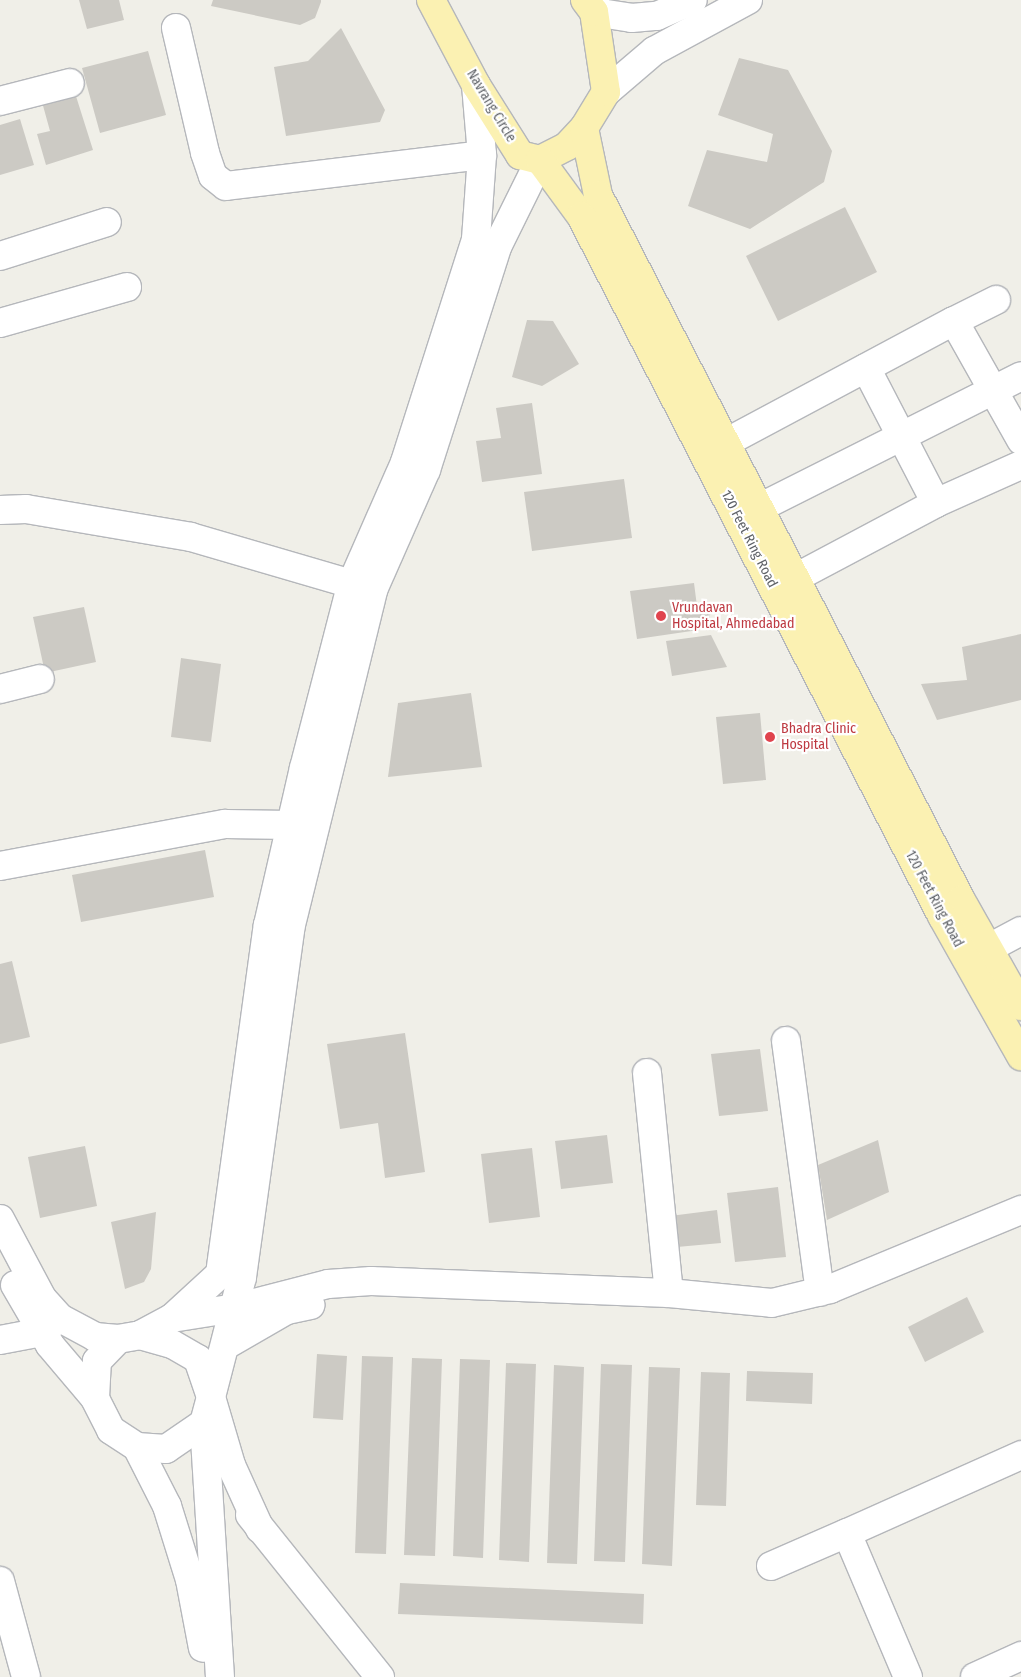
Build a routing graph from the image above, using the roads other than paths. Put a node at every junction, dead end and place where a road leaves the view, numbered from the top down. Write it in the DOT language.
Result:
graph roads {
  1 [pos="416,0"];
  2 [pos="432,0"];
  3 [pos="693,0"];
  4 [pos="748,0"];
  5 [pos="591,4"];
  6 [pos="176,28"];
  7 [pos="457,46"];
  8 [pos="70,83"];
  9 [pos="476,85"];
  10 [pos="606,92"];
  11 [pos="0,101"];
  12 [pos="584,128"];
  13 [pos="482,155"];
  14 [pos="540,160"];
  15 [pos="107,222"];
  16 [pos="0,256"];
  17 [pos="127,286"];
  18 [pos="996,300"];
  19 [pos="954,321"];
  20 [pos="0,323"];
  21 [pos="866,368"];
  22 [pos="1021,376"];
  23 [pos="993,391"];
  24 [pos="902,436"];
  25 [pos="1021,440"];
  26 [pos="728,442"];
  27 [pos="1021,465"];
  28 [pos="936,503"];
  29 [pos="761,508"];
  30 [pos="0,510"];
  31 [pos="797,577"];
  32 [pos="362,587"];
  33 [pos="40,679"];
  34 [pos="0,689"];
  35 [pos="291,825"];
  36 [pos="0,866"];
  37 [pos="1021,931"];
  38 [pos="989,948"];
  39 [pos="1021,1006"];
  40 [pos="786,1041"];
  41 [pos="1021,1056"];
  42 [pos="646,1072"];
  43 [pos="1021,1210"];
  44 [pos="0,1220"];
  45 [pos="1021,1227"];
  46 [pos="0,1257"];
  47 [pos="820,1292"];
  48 [pos="669,1293"];
  49 [pos="235,1308"];
  50 [pos="172,1318"];
  51 [pos="51,1325"];
  52 [pos="129,1337"];
  53 [pos="0,1340"];
  54 [pos="228,1344"];
  55 [pos="95,1398"];
  56 [pos="208,1410"];
  57 [pos="137,1447"];
  58 [pos="1021,1455"];
  59 [pos="847,1533"];
  60 [pos="771,1566"];
  61 [pos="0,1581"];
  62 [pos="1021,1656"];
  63 [pos="26,1677"];
  64 [pos="206,1677"];
  65 [pos="220,1677"];
  66 [pos="380,1677"];
  67 [pos="908,1677"];
  68 [pos="975,1677"];
  1 -- 7 [label="street"];
  2 -- 7 [label="main road, Navrang Circle"];
  3 -- 5 [label="street"];
  4 -- 10 [label="street"];
  5 -- 10 [label="main road"];
  6 -- 13 [label="street"];
  7 -- 9 [label="main road, Navrang Circle"];
  8 -- 11 [label="street"];
  9 -- 13 [label="street"];
  9 -- 14 [label="main road, Navrang Circle"];
  10 -- 12 [label="main road"];
  12 -- 14 [label="main road"];
  12 -- 26 [label="main road, 120 Feet Ring Road"];
  13 -- 32 [label="street"];
  14 -- 32 [label="street"];
  14 -- 41 [label="main road, 120 Feet Ring Road"];
  15 -- 16 [label="street"];
  17 -- 20 [label="street"];
  18 -- 19 [label="street"];
  19 -- 21 [label="street"];
  19 -- 23 [label="street"];
  21 -- 24 [label="street"];
  21 -- 26 [label="street"];
  22 -- 23 [label="street"];
  23 -- 24 [label="street"];
  23 -- 25 [label="street"];
  24 -- 28 [label="street"];
  24 -- 29 [label="street"];
  26 -- 29 [label="main road, 120 Feet Ring Road"];
  27 -- 28 [label="street"];
  28 -- 31 [label="street"];
  29 -- 31 [label="main road, 120 Feet Ring Road"];
  30 -- 32 [label="street"];
  31 -- 38 [label="main road, 120 Feet Ring Road"];
  32 -- 35 [label="street"];
  32 -- 49 [label="street"];
  33 -- 34 [label="street"];
  35 -- 36 [label="street"];
  35 -- 50 [label="street"];
  37 -- 38 [label="street"];
  38 -- 39 [label="main road, 120 Feet Ring Road"];
  40 -- 47 [label="street"];
  42 -- 48 [label="street"];
  43 -- 47 [label="street"];
  44 -- 51 [label="street"];
  45 -- 54 [label="street"];
  46 -- 51 [label="street"];
  47 -- 48 [label="street"];
  48 -- 49 [label="street"];
  49 -- 50 [label="street"];
  49 -- 54 [label="street"];
  50 -- 52 [label="street"];
  51 -- 52 [label="street"];
  51 -- 53 [label="street"];
  51 -- 55 [label="street"];
  52 -- 55 [label="street"];
  52 -- 56 [label="street"];
  54 -- 56 [label="street"];
  55 -- 57 [label="street"];
  56 -- 57 [label="street"];
  56 -- 65 [label="street"];
  56 -- 66 [label="street"];
  57 -- 64 [label="street"];
  58 -- 59 [label="street"];
  59 -- 60 [label="street"];
  59 -- 67 [label="street"];
  61 -- 63 [label="street"];
  62 -- 68 [label="street"];
}
